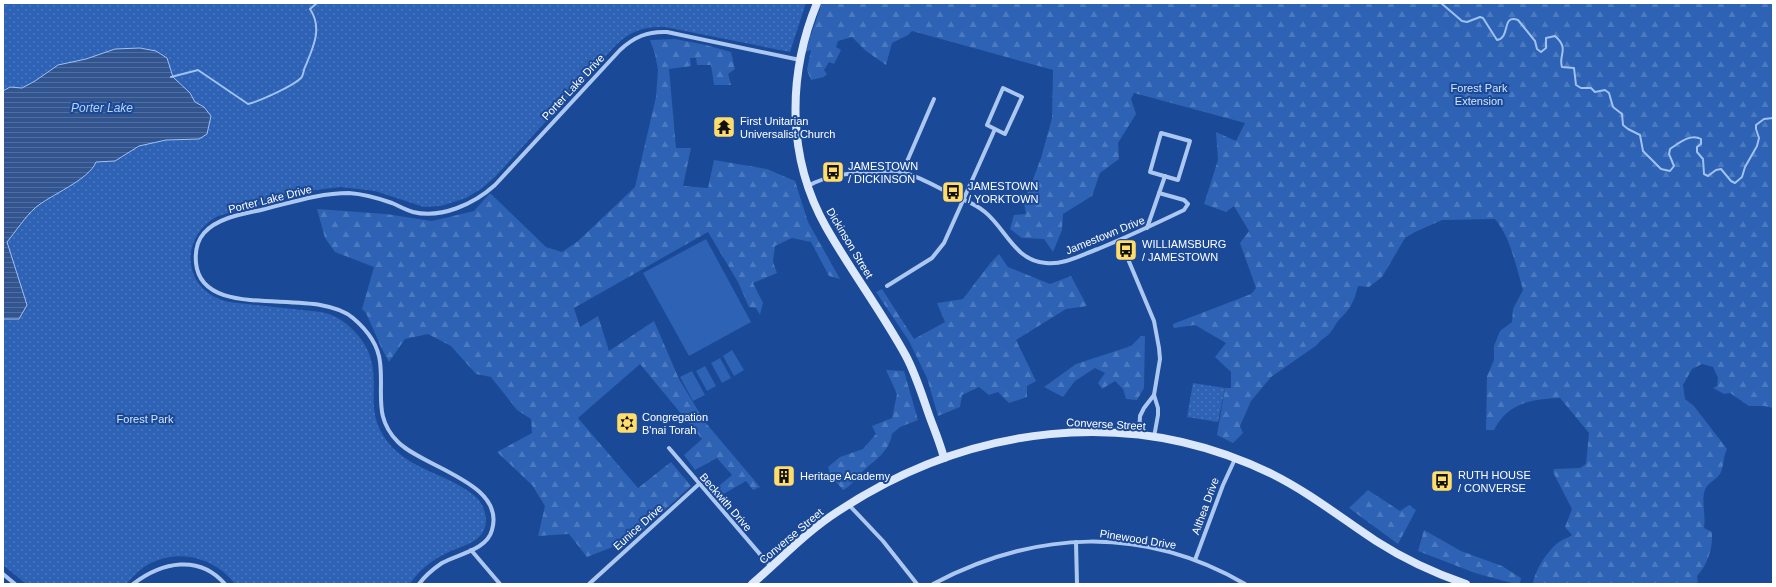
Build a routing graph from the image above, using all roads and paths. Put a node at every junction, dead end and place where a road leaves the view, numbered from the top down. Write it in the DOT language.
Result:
graph roads {
  1 [pos="817,3"];
  2 [pos="800,60"];
  3 [pos="934,99"];
  4 [pos="995,129"];
  5 [pos="902,173"];
  6 [pos="1165,176"];
  7 [pos="808,186"];
  8 [pos="1159,193"];
  9 [pos="963,200"];
  10 [pos="1147,228"];
  11 [pos="1120,240"];
  12 [pos="887,286"];
  13 [pos="1154,395"];
  14 [pos="1139,435"];
  15 [pos="1154,438"];
  16 [pos="669,448"];
  17 [pos="944,458"];
  18 [pos="1235,459"];
  19 [pos="699,484"];
  20 [pos="848,505"];
  21 [pos="1076,542"];
  22 [pos="471,550"];
  23 [pos="1195,560"];
  24 [pos="771,567"];
  25 [pos="3,574"];
  26 [pos="14,584"];
  27 [pos="133,584"];
  28 [pos="225,584"];
  29 [pos="419,584"];
  30 [pos="500,584"];
  31 [pos="589,584"];
  32 [pos="752,584"];
  33 [pos="917,584"];
  34 [pos="933,584"];
  35 [pos="1077,584"];
  36 [pos="1245,584"];
  37 [pos="1466,584"];
  1 -- 2 [label="main road, Dickinson Street"];
  2 -- 7 [label="main road, Dickinson Street"];
  2 -- 22 [label="street, Porter Lake Drive"];
  3 -- 5 [label="street"];
  4 -- 4 [label="street"];
  4 -- 9 [label="street"];
  5 -- 7 [label="street, Jamestown Drive"];
  5 -- 9 [label="street, Jamestown Drive"];
  6 -- 6 [label="street"];
  6 -- 8 [label="street"];
  7 -- 17 [label="main road, Dickinson Street"];
  8 -- 10 [label="street"];
  8 -- 10 [label="street, Jamestown Drive"];
  9 -- 11 [label="street, Jamestown Drive"];
  9 -- 12 [label="street"];
  10 -- 11 [label="street, Jamestown Drive"];
  11 -- 13 [label="street"];
  13 -- 14 [label="street"];
  13 -- 15 [label="street"];
  14 -- 15 [label="main road, Converse Street"];
  14 -- 17 [label="main road, Converse Street"];
  15 -- 18 [label="main road, Converse Street"];
  16 -- 19 [label="street, Beckwith Drive"];
  17 -- 20 [label="main road, Converse Street"];
  18 -- 23 [label="street, Althea Drive"];
  18 -- 37 [label="main road, Converse Street"];
  19 -- 24 [label="street, Beckwith Drive"];
  19 -- 31 [label="street, Eunice Drive"];
  20 -- 24 [label="main road, Converse Street"];
  20 -- 33 [label="street"];
  21 -- 23 [label="street, Pinewood Drive"];
  21 -- 34 [label="street, Pinewood Drive"];
  21 -- 35 [label="street"];
  22 -- 29 [label="street, Porter Lake Drive"];
  22 -- 30 [label="street"];
  23 -- 36 [label="street, Pinewood Drive"];
  24 -- 32 [label="main road, Converse Street"];
  25 -- 26 [label="street"];
  27 -- 28 [label="street"];
}
